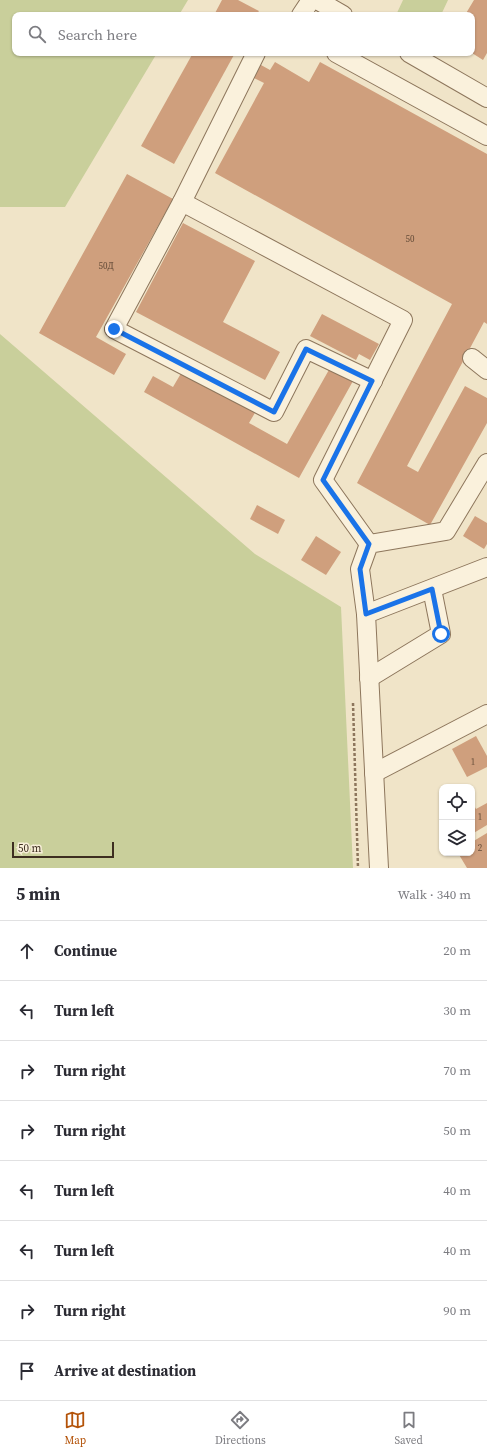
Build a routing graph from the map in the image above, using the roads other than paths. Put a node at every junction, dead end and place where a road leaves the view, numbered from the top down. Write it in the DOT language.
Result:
graph roads {
  1 [pos="311,0"];
  2 [pos="317,0"];
  3 [pos="303,12"];
  4 [pos="338,12"];
  5 [pos="255,56"];
  6 [pos="341,56"];
  7 [pos="414,56"];
  8 [pos="487,98"];
  9 [pos="487,136"];
  10 [pos="182,202"];
  11 [pos="472,358"];
  12 [pos="487,370"];
  13 [pos="372,381"];
  14 [pos="487,462"];
  15 [pos="369,544"];
  16 [pos="487,567"];
  17 [pos="432,589"];
  18 [pos="366,614"];
  19 [pos="369,678"];
  20 [pos="484,721"];
  21 [pos="374,773"];
  22 [pos="379,868"];
  1 -- 3 [label="street"];
  2 -- 4 [label="street"];
  5 -- 10 [label="street"];
  6 -- 9 [label="street"];
  7 -- 8 [label="street"];
  10 -- 13 [label="street"];
  10 -- 13 [label="street"];
  11 -- 12 [label="street"];
  13 -- 15 [label="street"];
  14 -- 15 [label="street"];
  15 -- 18 [label="street"];
  16 -- 17 [label="street"];
  17 -- 18 [label="street"];
  17 -- 19 [label="street"];
  18 -- 19 [label="street"];
  19 -- 21 [label="street"];
  20 -- 21 [label="street"];
  21 -- 22 [label="street"];
}
